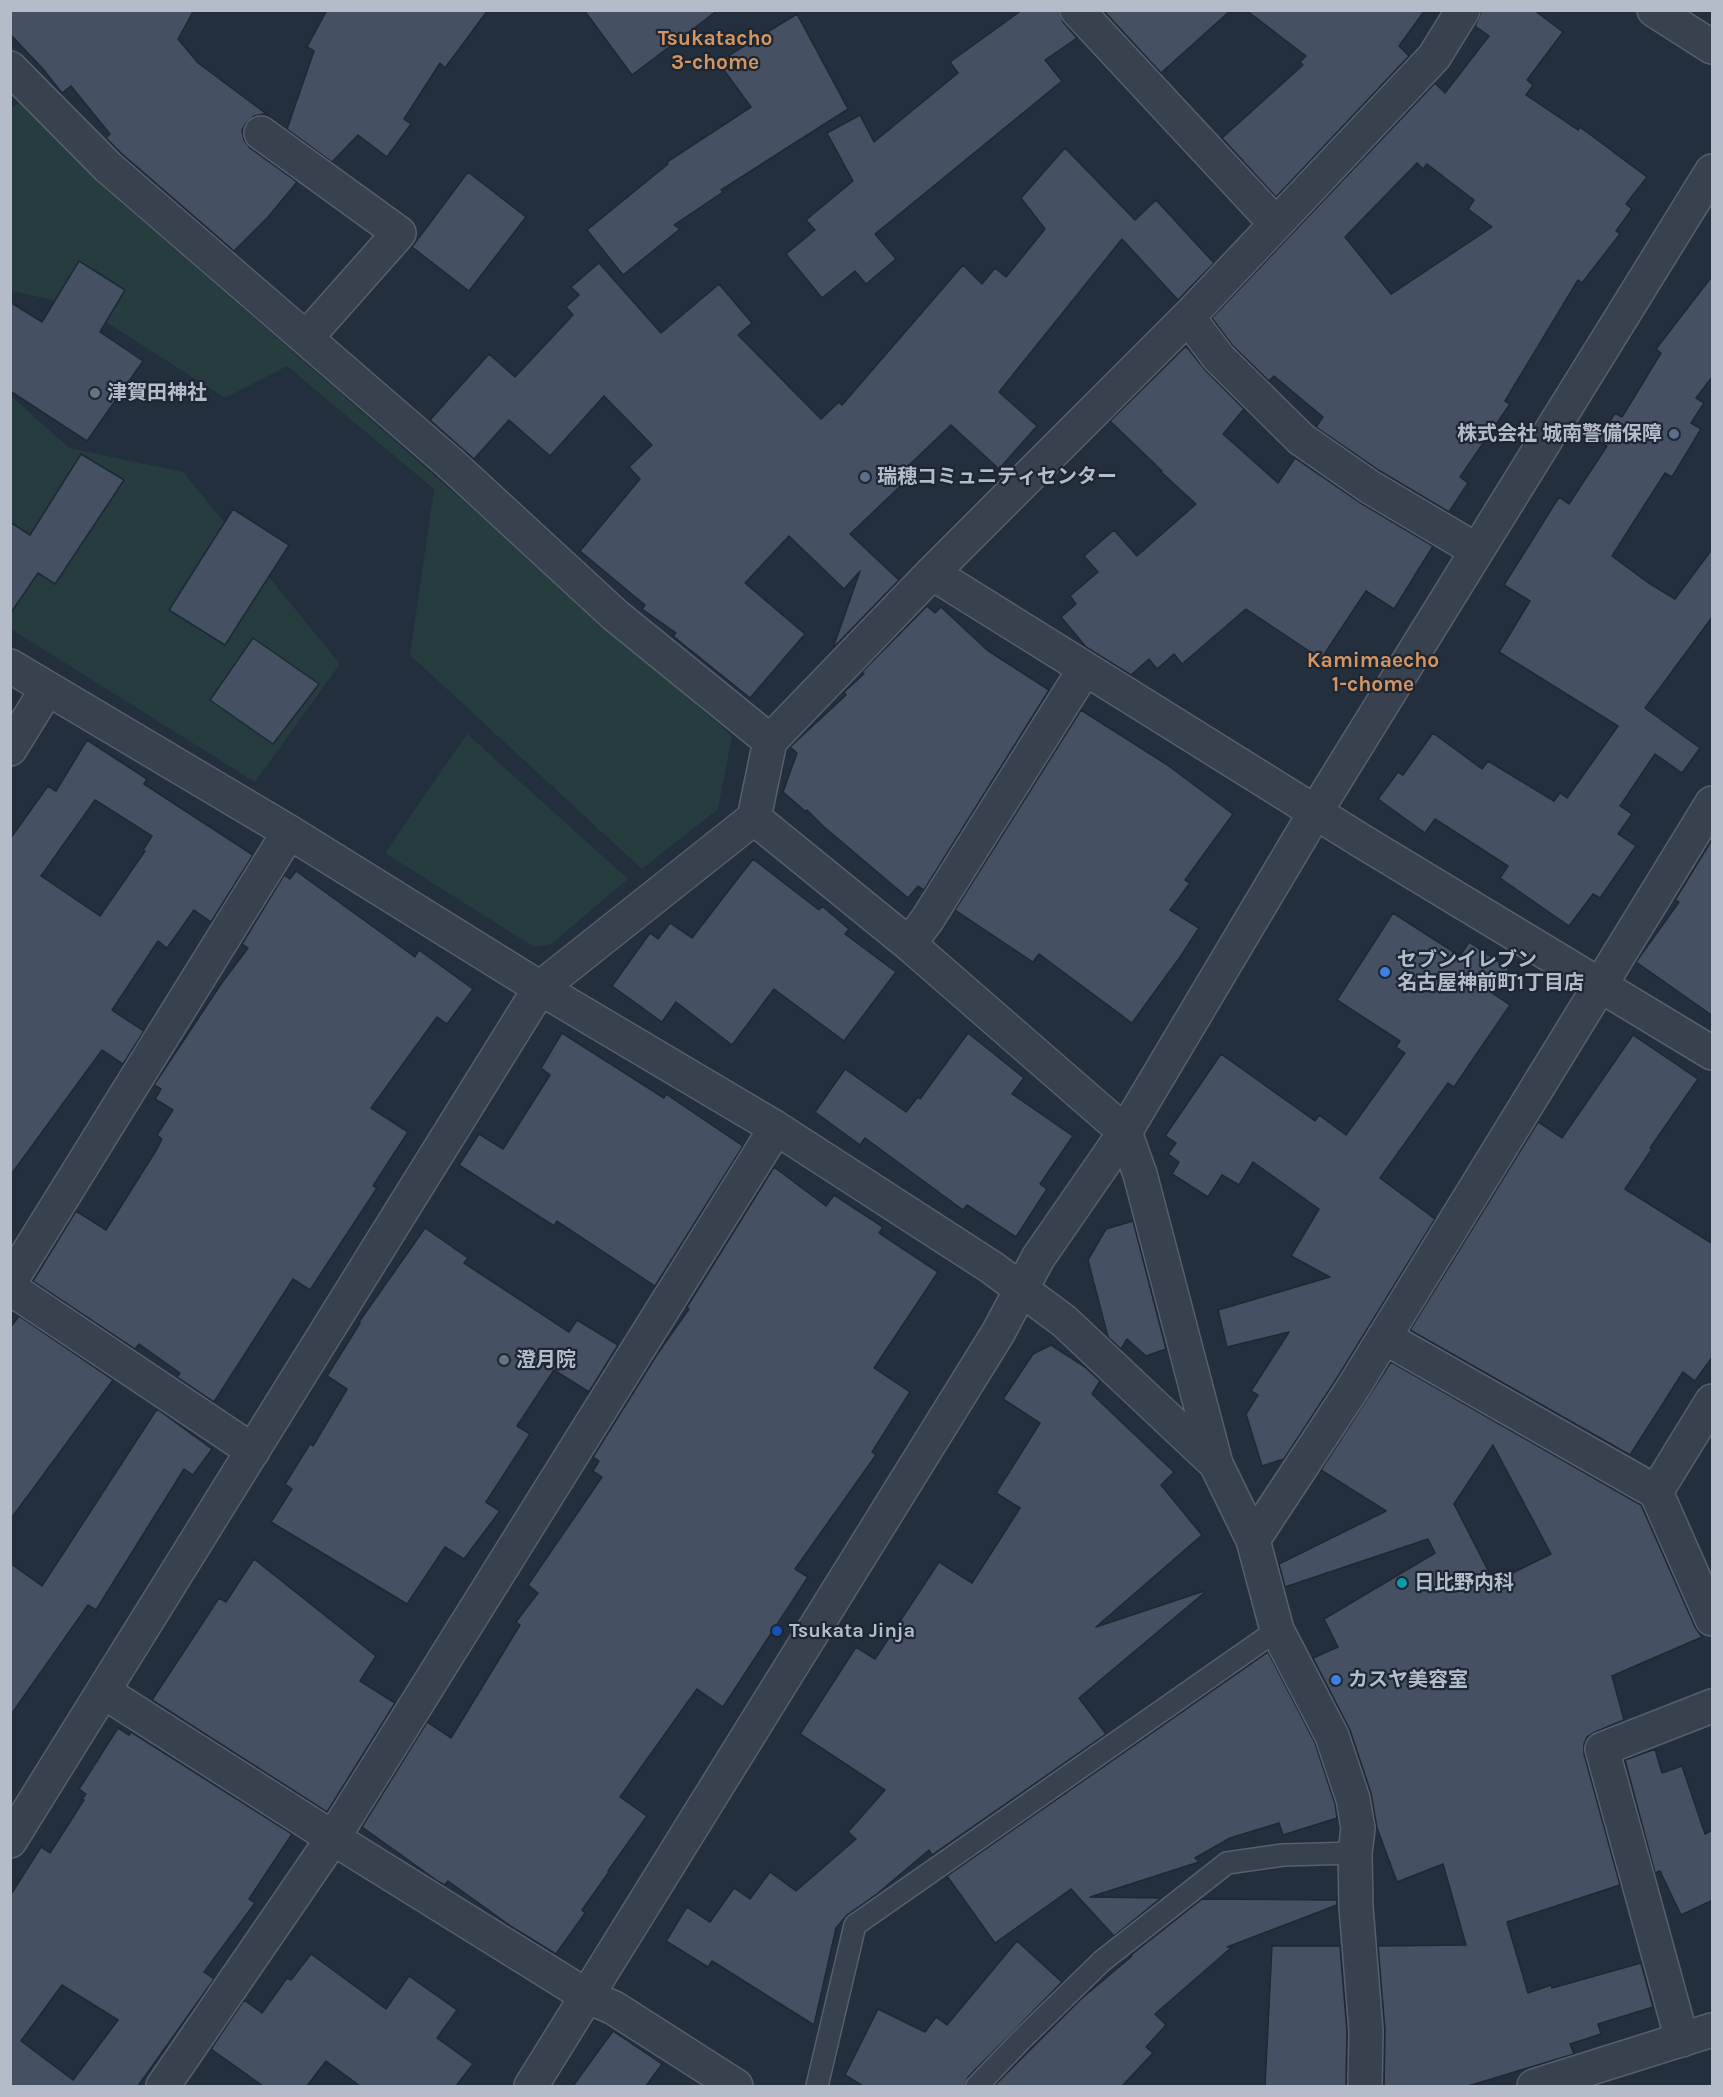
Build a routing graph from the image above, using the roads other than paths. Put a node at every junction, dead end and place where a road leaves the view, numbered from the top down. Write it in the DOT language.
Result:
graph roads {
  1 [pos="1077,10"];
  2 [pos="1463,10"];
  3 [pos="1654,10"];
  4 [pos="1713,47"];
  5 [pos="10,68"];
  6 [pos="261,133"];
  7 [pos="1713,171"];
  8 [pos="1276,224"];
  9 [pos="1188,317"];
  10 [pos="306,338"];
  11 [pos="1476,550"];
  12 [pos="932,573"];
  13 [pos="10,666"];
  14 [pos="1084,670"];
  15 [pos="47,689"];
  16 [pos="770,741"];
  17 [pos="10,749"];
  18 [pos="1713,803"];
  19 [pos="1316,811"];
  20 [pos="754,818"];
  21 [pos="289,832"];
  22 [pos="909,944"];
  23 [pos="1600,986"];
  24 [pos="540,988"];
  25 [pos="1713,1053"];
  26 [pos="776,1128"];
  27 [pos="1125,1132"];
  28 [pos="10,1282"];
  29 [pos="10,1288"];
  30 [pos="1021,1289"];
  31 [pos="1384,1337"];
  32 [pos="1713,1401"];
  33 [pos="253,1451"];
  34 [pos="1216,1464"];
  35 [pos="1656,1492"];
  36 [pos="1253,1540"];
  37 [pos="1713,1619"];
  38 [pos="1277,1630"];
  39 [pos="104,1692"];
  40 [pos="1713,1706"];
  41 [pos="333,1838"];
  42 [pos="10,1841"];
  43 [pos="1355,1854"];
  44 [pos="587,1996"];
  45 [pos="1697,2035"];
  46 [pos="163,2086"];
  47 [pos="531,2086"];
  48 [pos="736,2086"];
  49 [pos="818,2086"];
  50 [pos="977,2086"];
  51 [pos="1365,2086"];
  52 [pos="1534,2086"];
  1 -- 8 [label="street"];
  2 -- 8 [label="street"];
  3 -- 4 [label="street"];
  5 -- 10 [label="street"];
  6 -- 10 [label="street"];
  7 -- 11 [label="street"];
  8 -- 9 [label="street"];
  9 -- 11 [label="street"];
  9 -- 12 [label="street"];
  10 -- 16 [label="street"];
  11 -- 19 [label="street"];
  12 -- 14 [label="street"];
  12 -- 16 [label="street"];
  13 -- 15 [label="street"];
  14 -- 19 [label="street"];
  14 -- 22 [label="street"];
  15 -- 17 [label="street"];
  15 -- 21 [label="street"];
  16 -- 20 [label="street"];
  18 -- 23 [label="street"];
  19 -- 23 [label="street"];
  19 -- 27 [label="street"];
  20 -- 22 [label="street"];
  20 -- 24 [label="street"];
  21 -- 24 [label="street"];
  21 -- 28 [label="street"];
  22 -- 27 [label="street"];
  23 -- 25 [label="street"];
  23 -- 31 [label="street"];
  24 -- 26 [label="street"];
  24 -- 33 [label="street"];
  26 -- 30 [label="street"];
  26 -- 41 [label="street"];
  27 -- 30 [label="street"];
  27 -- 34 [label="street"];
  29 -- 33 [label="street"];
  30 -- 34 [label="street"];
  30 -- 44 [label="street"];
  31 -- 35 [label="street"];
  31 -- 36 [label="street"];
  32 -- 35 [label="street"];
  33 -- 39 [label="street"];
  34 -- 36 [label="street"];
  35 -- 37 [label="street"];
  36 -- 38 [label="street"];
  38 -- 43 [label="street"];
  38 -- 49 [label="lane"];
  39 -- 41 [label="street"];
  39 -- 42 [label="street"];
  40 -- 45 [label="street"];
  41 -- 44 [label="street"];
  41 -- 46 [label="street"];
  43 -- 50 [label="lane"];
  43 -- 51 [label="street"];
  44 -- 47 [label="street"];
  44 -- 48 [label="street"];
  45 -- 52 [label="street"];
}
